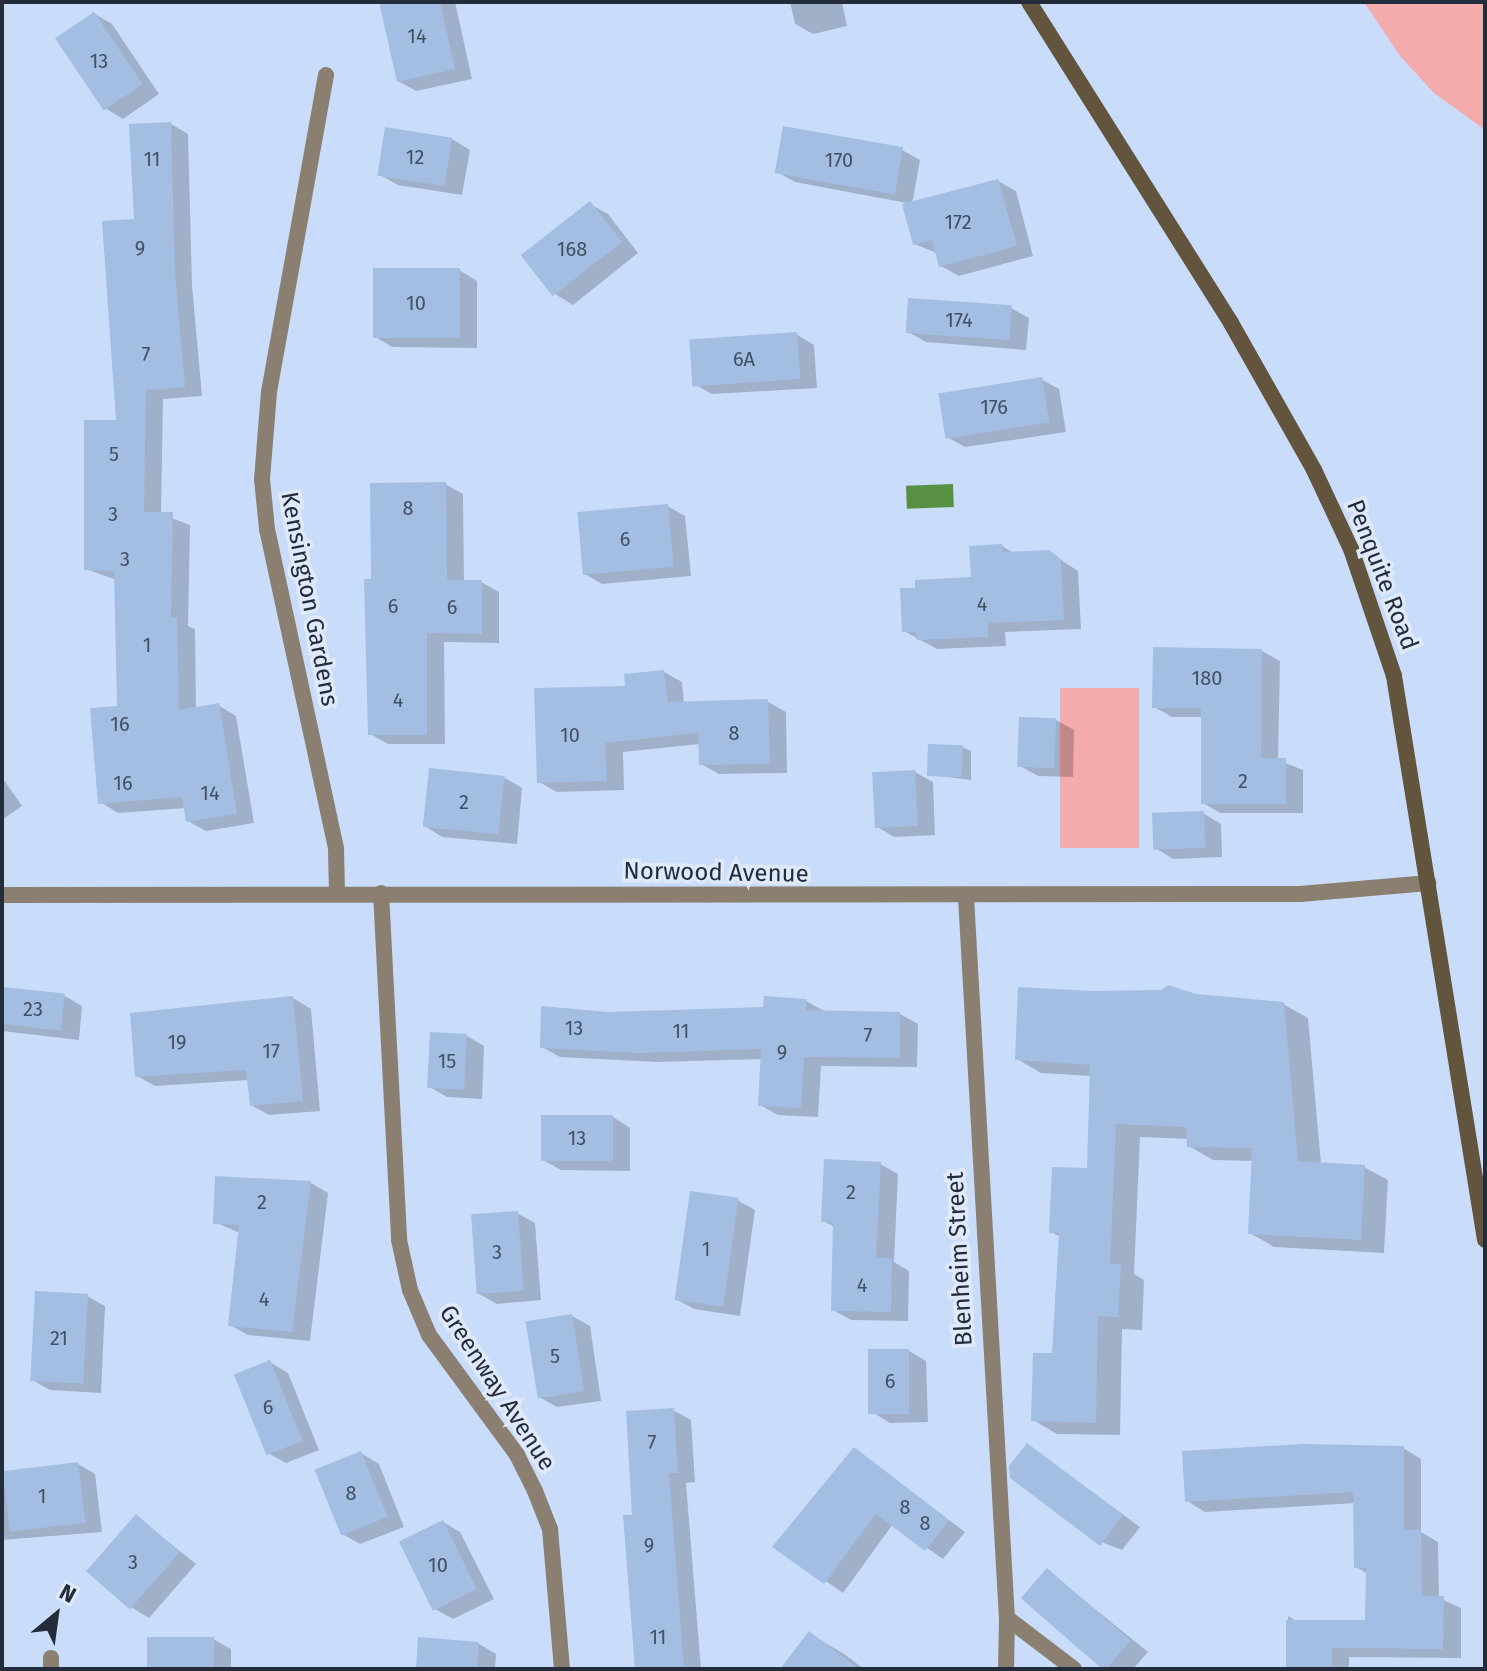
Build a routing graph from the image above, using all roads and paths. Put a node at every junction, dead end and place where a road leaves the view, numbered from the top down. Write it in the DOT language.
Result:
graph roads {
  1 [pos="1029,2"];
  2 [pos="326,75"];
  3 [pos="1429,883"];
  4 [pos="381,893"];
  5 [pos="337,894"];
  6 [pos="2,895"];
  7 [pos="966,897"];
  8 [pos="1479,1161"];
  9 [pos="1485,1240"];
  10 [pos="1007,1618"];
  11 [pos="562,1669"];
  12 [pos="1006,1669"];
  13 [pos="1074,1669"];
  1 -- 3 [label="street, Penquite Road"];
  2 -- 5 [label="street, Kensington Gardens"];
  3 -- 7 [label="street, Norwood Avenue"];
  3 -- 8 [label="street, Penquite Road"];
  4 -- 5 [label="street, Norwood Avenue"];
  4 -- 7 [label="street, Norwood Avenue"];
  4 -- 11 [label="street, Greenway Avenue"];
  5 -- 6 [label="street, Norwood Avenue"];
  7 -- 10 [label="street, Blenheim Street"];
  8 -- 9 [label="street, Penquite Road"];
  10 -- 12 [label="street, Blenheim Street"];
  10 -- 13 [label="street"];
}
